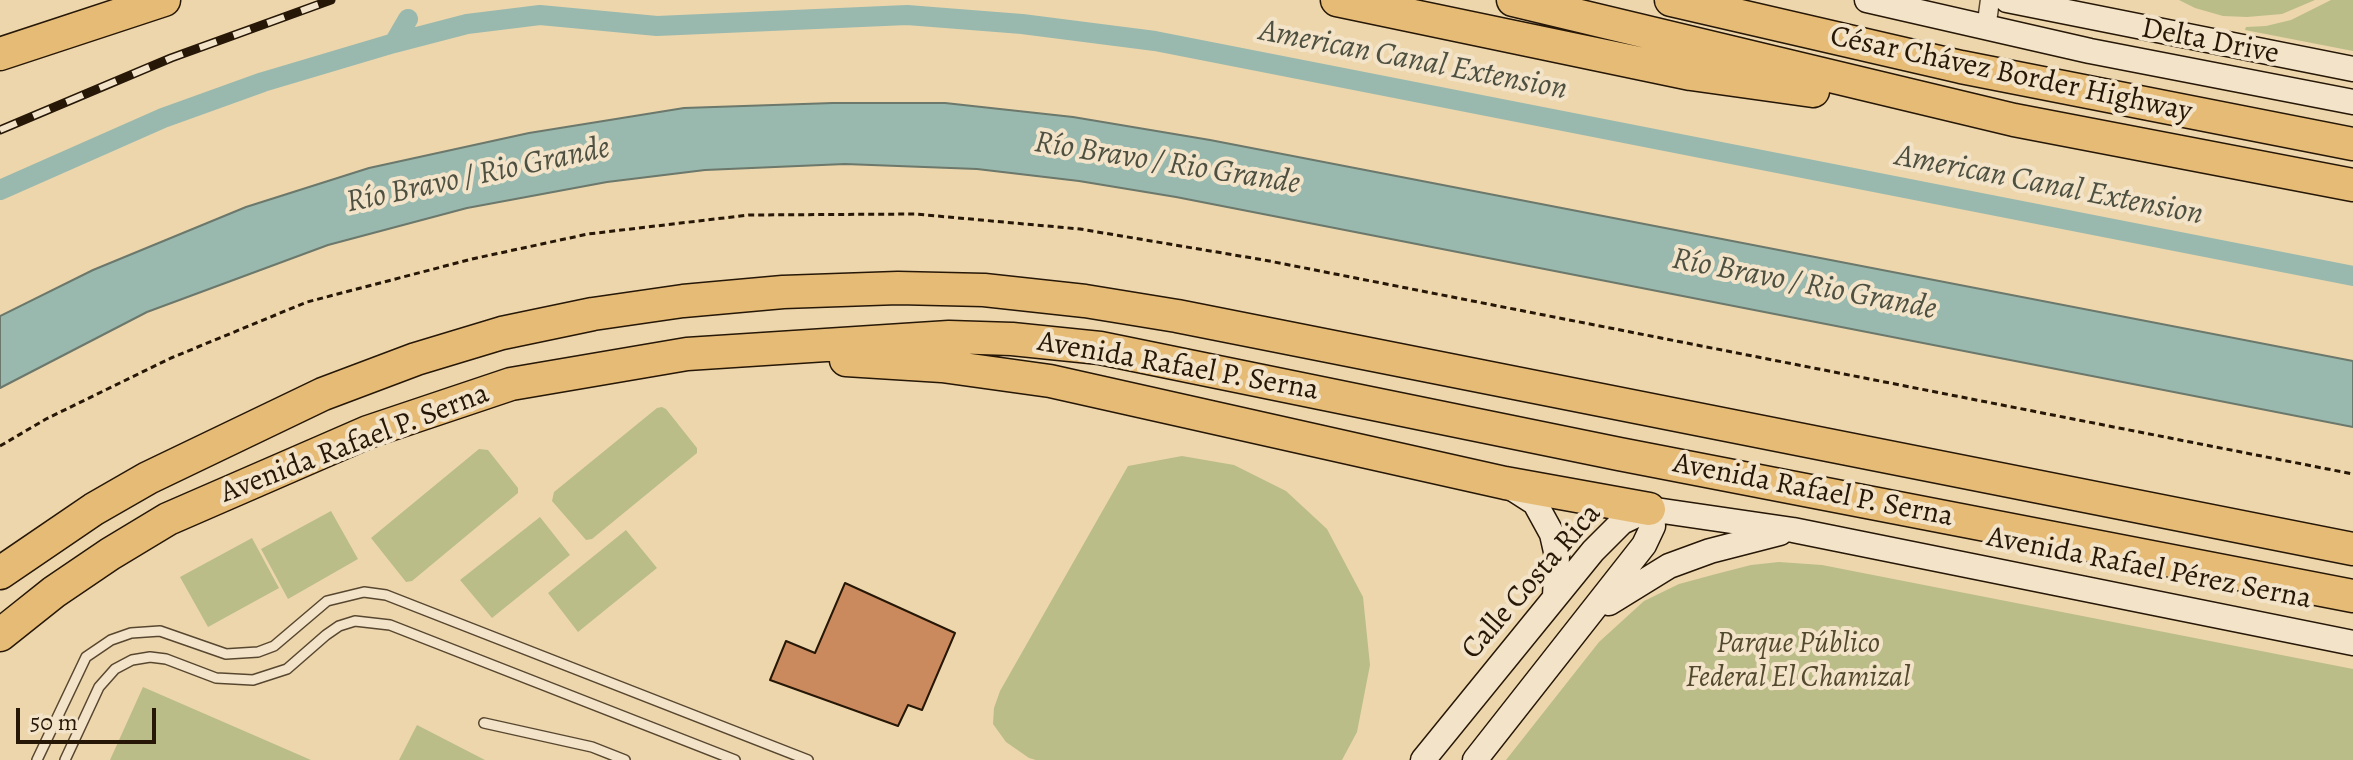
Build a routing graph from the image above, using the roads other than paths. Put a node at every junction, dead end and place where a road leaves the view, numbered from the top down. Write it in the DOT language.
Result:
graph roads {
  1 [pos="164,0"];
  2 [pos="1337,0"];
  3 [pos="1513,0"];
  4 [pos="1671,0"];
  5 [pos="1750,0"];
  6 [pos="1867,0"];
  7 [pos="1990,0"];
  8 [pos="2007,0"];
  9 [pos="1986,29"];
  10 [pos="0,54"];
  11 [pos="1961,67"];
  12 [pos="2353,69"];
  13 [pos="2353,102"];
  14 [pos="2014,120"];
  15 [pos="2353,144"];
  16 [pos="2353,185"];
  17 [pos="776,346"];
  18 [pos="1505,483"];
  19 [pos="1649,509"];
  20 [pos="1793,530"];
  21 [pos="2353,549"];
  22 [pos="0,573"];
  23 [pos="1555,596"];
  24 [pos="2353,596"];
  25 [pos="1584,621"];
  26 [pos="0,635"];
  27 [pos="2353,643"];
  28 [pos="484,723"];
  29 [pos="37,760"];
  30 [pos="65,760"];
  31 [pos="625,760"];
  32 [pos="735,760"];
  33 [pos="808,760"];
  34 [pos="1423,760"];
  35 [pos="1475,760"];
  1 -- 10 [label="highway"];
  2 -- 14 [label="highway"];
  3 -- 14 [label="highway"];
  4 -- 11 [label="highway, César Chávez Border Highway"];
  5 -- 11 [label="highway"];
  6 -- 9 [label="main road, Delta Drive"];
  7 -- 9 [label="street"];
  8 -- 12 [label="main road, Delta Drive"];
  9 -- 13 [label="main road, Delta Drive"];
  11 -- 15 [label="highway, César Chávez Border Highway"];
  14 -- 16 [label="highway, César Chávez Border Highway"];
  17 -- 18 [label="highway"];
  17 -- 24 [label="highway, Avenida Rafael P. Serna"];
  17 -- 26 [label="highway, Avenida Rafael P. Serna"];
  18 -- 19 [label="highway"];
  18 -- 23 [label="main road"];
  19 -- 20 [label="main road, Avenida Rafael Pérez Serna"];
  19 -- 23 [label="main road, Calle Costa Rica"];
  19 -- 25 [label="main road, Calle Costa Rica"];
  20 -- 25 [label="main road"];
  20 -- 27 [label="main road, Avenida Rafael Pérez Serna"];
  21 -- 22 [label="highway, Avenida Rafael P. Serna"];
  23 -- 34 [label="main road, Calle Costa Rica"];
  25 -- 35 [label="main road, Calle Costa Rica"];
  28 -- 31 [label="lane"];
  29 -- 33 [label="lane"];
  30 -- 32 [label="lane"];
}
